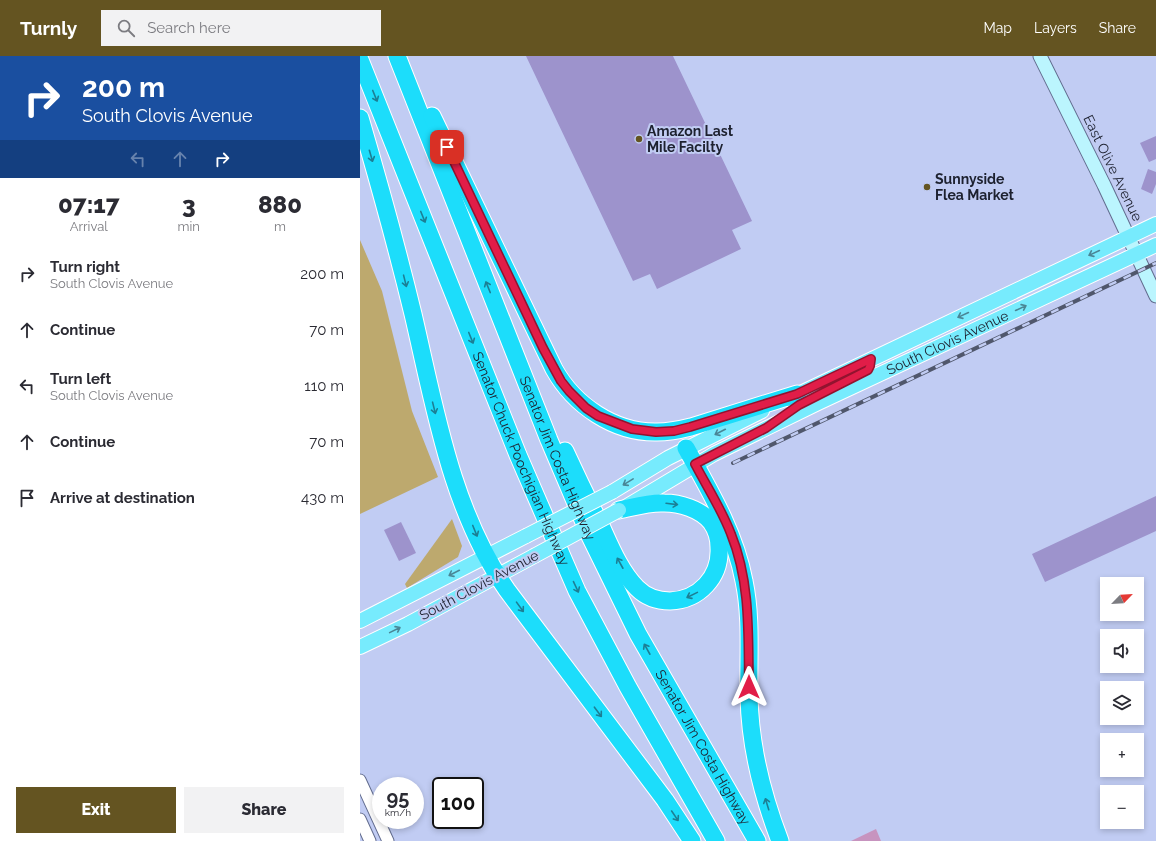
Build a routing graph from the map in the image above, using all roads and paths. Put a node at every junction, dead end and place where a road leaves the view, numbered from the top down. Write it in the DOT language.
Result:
graph roads {
  1 [pos="397,56"];
  2 [pos="405,56"];
  3 [pos="1040,56"];
  4 [pos="360,60"];
  5 [pos="360,118"];
  6 [pos="1156,224"];
  7 [pos="1129,237"];
  8 [pos="1156,245"];
  9 [pos="1137,254"];
  10 [pos="1156,296"];
  11 [pos="497,308"];
  12 [pos="871,359"];
  13 [pos="797,394"];
  14 [pos="766,428"];
  15 [pos="686,448"];
  16 [pos="695,464"];
  17 [pos="619,510"];
  18 [pos="486,557"];
  19 [pos="498,576"];
  20 [pos="360,621"];
  21 [pos="360,647"];
  22 [pos="360,780"];
  23 [pos="360,819"];
  24 [pos="370,841"];
  25 [pos="388,841"];
  26 [pos="692,841"];
  27 [pos="716,841"];
  28 [pos="757,841"];
  29 [pos="780,841"];
  11 -- 1 [label="highway, Senator Jim Costa Highway, one-way"];
  2 -- 13 [label="highway"];
  3 -- 7 [label="main road, East Olive Avenue"];
  4 -- 27 [label="highway, Senator Chuck Poochigian Highway, one-way"];
  5 -- 18 [label="highway, one-way"];
  6 -- 7 [label="main road, South Clovis Avenue"];
  7 -- 9 [label="main road, East Olive Avenue"];
  7 -- 12 [label="main road, South Clovis Avenue, one-way"];
  8 -- 9 [label="main road, South Clovis Avenue"];
  9 -- 10 [label="main road, East Olive Avenue"];
  14 -- 9 [label="main road, South Clovis Avenue, one-way"];
  17 -- 11 [label="highway, one-way"];
  28 -- 11 [label="highway, Senator Jim Costa Highway, one-way"];
  12 -- 13 [label="main road, South Clovis Avenue"];
  12 -- 14 [label="main road"];
  13 -- 15 [label="main road, South Clovis Avenue, one-way"];
  14 -- 16 [label="main road, South Clovis Avenue"];
  15 -- 16 [label="highway"];
  15 -- 18 [label="main road, South Clovis Avenue, one-way, bridge"];
  16 -- 17 [label="main road, South Clovis Avenue"];
  29 -- 16 [label="highway, one-way"];
  17 -- 19 [label="main road, South Clovis Avenue, bridge"];
  18 -- 19 [label="highway"];
  18 -- 20 [label="main road, South Clovis Avenue, one-way"];
  21 -- 19 [label="main road, South Clovis Avenue, one-way"];
  19 -- 26 [label="highway, one-way"];
  22 -- 25 [label="street"];
  23 -- 24 [label="street"];
}
